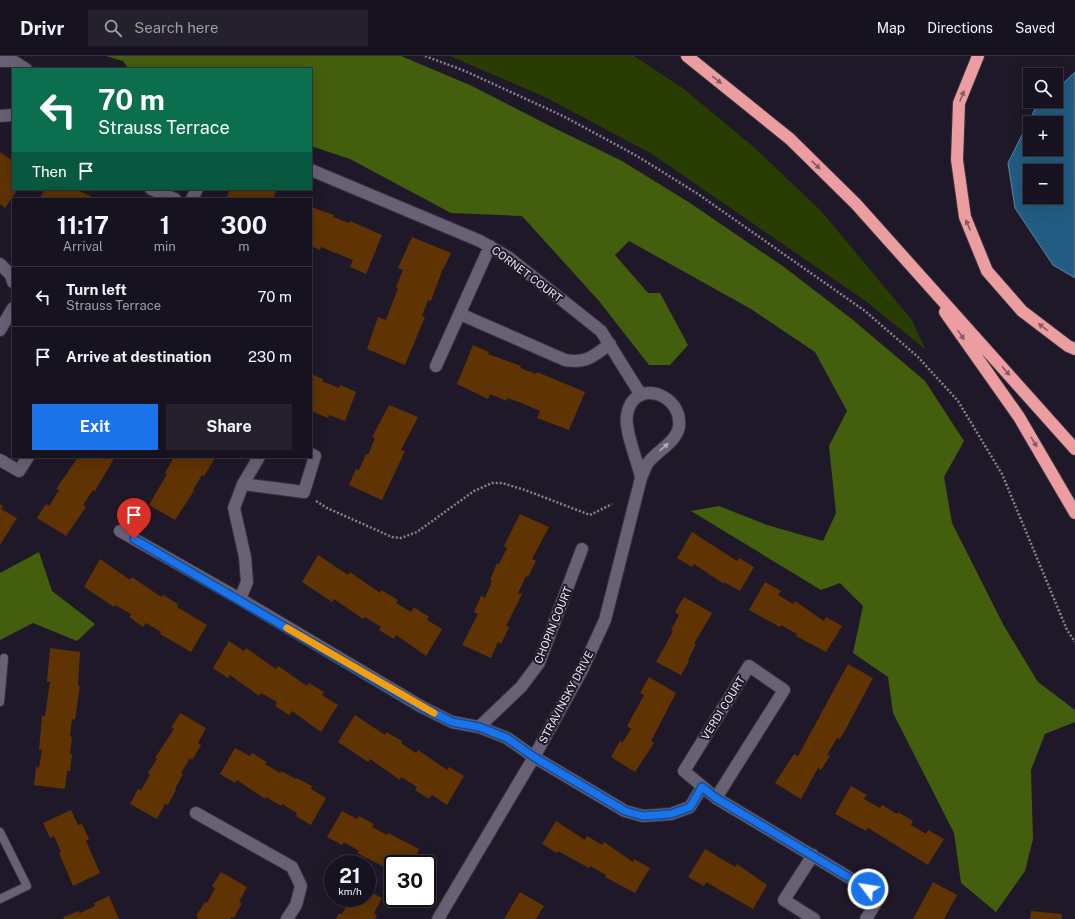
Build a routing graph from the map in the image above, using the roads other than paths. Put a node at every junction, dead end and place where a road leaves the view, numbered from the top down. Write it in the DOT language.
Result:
graph roads {
  1 [pos="687,56"];
  2 [pos="978,56"];
  3 [pos="0,61"];
  4 [pos="24,68"];
  5 [pos="312,170"];
  6 [pos="153,190"];
  7 [pos="173,198"];
  8 [pos="490,246"];
  9 [pos="896,248"];
  10 [pos="0,264"];
  11 [pos="12,278"];
  12 [pos="460,314"];
  13 [pos="11,315"];
  14 [pos="0,330"];
  15 [pos="610,344"];
  16 [pos="1075,349"];
  17 [pos="436,366"];
  18 [pos="640,395"];
  19 [pos="1075,448"];
  20 [pos="312,454"];
  21 [pos="27,458"];
  22 [pos="258,458"];
  23 [pos="0,460"];
  24 [pos="641,478"];
  25 [pos="243,484"];
  26 [pos="1075,512"];
  27 [pos="120,531"];
  28 [pos="582,549"];
  29 [pos="240,600"];
  30 [pos="4,658"];
  31 [pos="0,702"];
  32 [pos="479,727"];
  33 [pos="534,757"];
  34 [pos="702,787"];
  35 [pos="716,798"];
  36 [pos="196,813"];
  37 [pos="0,832"];
  38 [pos="813,855"];
  39 [pos="0,899"];
  40 [pos="287,919"];
  41 [pos="438,919"];
  42 [pos="814,919"];
  43 [pos="866,919"];
  1 -- 9 [label="highway, one-way"];
  16 -- 2 [label="highway, one-way"];
  3 -- 4 [label="street"];
  5 -- 8 [label="street, CORNET COURT"];
  6 -- 7 [label="street"];
  8 -- 12 [label="street"];
  8 -- 15 [label="street, CORNET COURT"];
  9 -- 19 [label="highway, one-way"];
  9 -- 26 [label="highway, one-way"];
  10 -- 11 [label="street"];
  12 -- 15 [label="street"];
  12 -- 17 [label="street"];
  13 -- 14 [label="street"];
  15 -- 18 [label="street, CORNET COURT"];
  18 -- 24 [label="street"];
  24 -- 18 [label="street, STRAVINSKY DRIVE, one-way"];
  20 -- 25 [label="street"];
  21 -- 23 [label="street"];
  22 -- 25 [label="street"];
  24 -- 33 [label="street, STRAVINSKY DRIVE"];
  25 -- 29 [label="street"];
  27 -- 29 [label="street"];
  28 -- 32 [label="street, CHOPIN COURT"];
  29 -- 32 [label="street"];
  30 -- 31 [label="lane"];
  32 -- 33 [label="street"];
  33 -- 34 [label="street"];
  33 -- 41 [label="street, STRAVINSKY DRIVE"];
  34 -- 35 [label="street"];
  34 -- 35 [label="street, VERDI COURT"];
  35 -- 38 [label="street"];
  36 -- 40 [label="street"];
  37 -- 39 [label="lane"];
  38 -- 42 [label="street"];
  38 -- 43 [label="street"];
}
